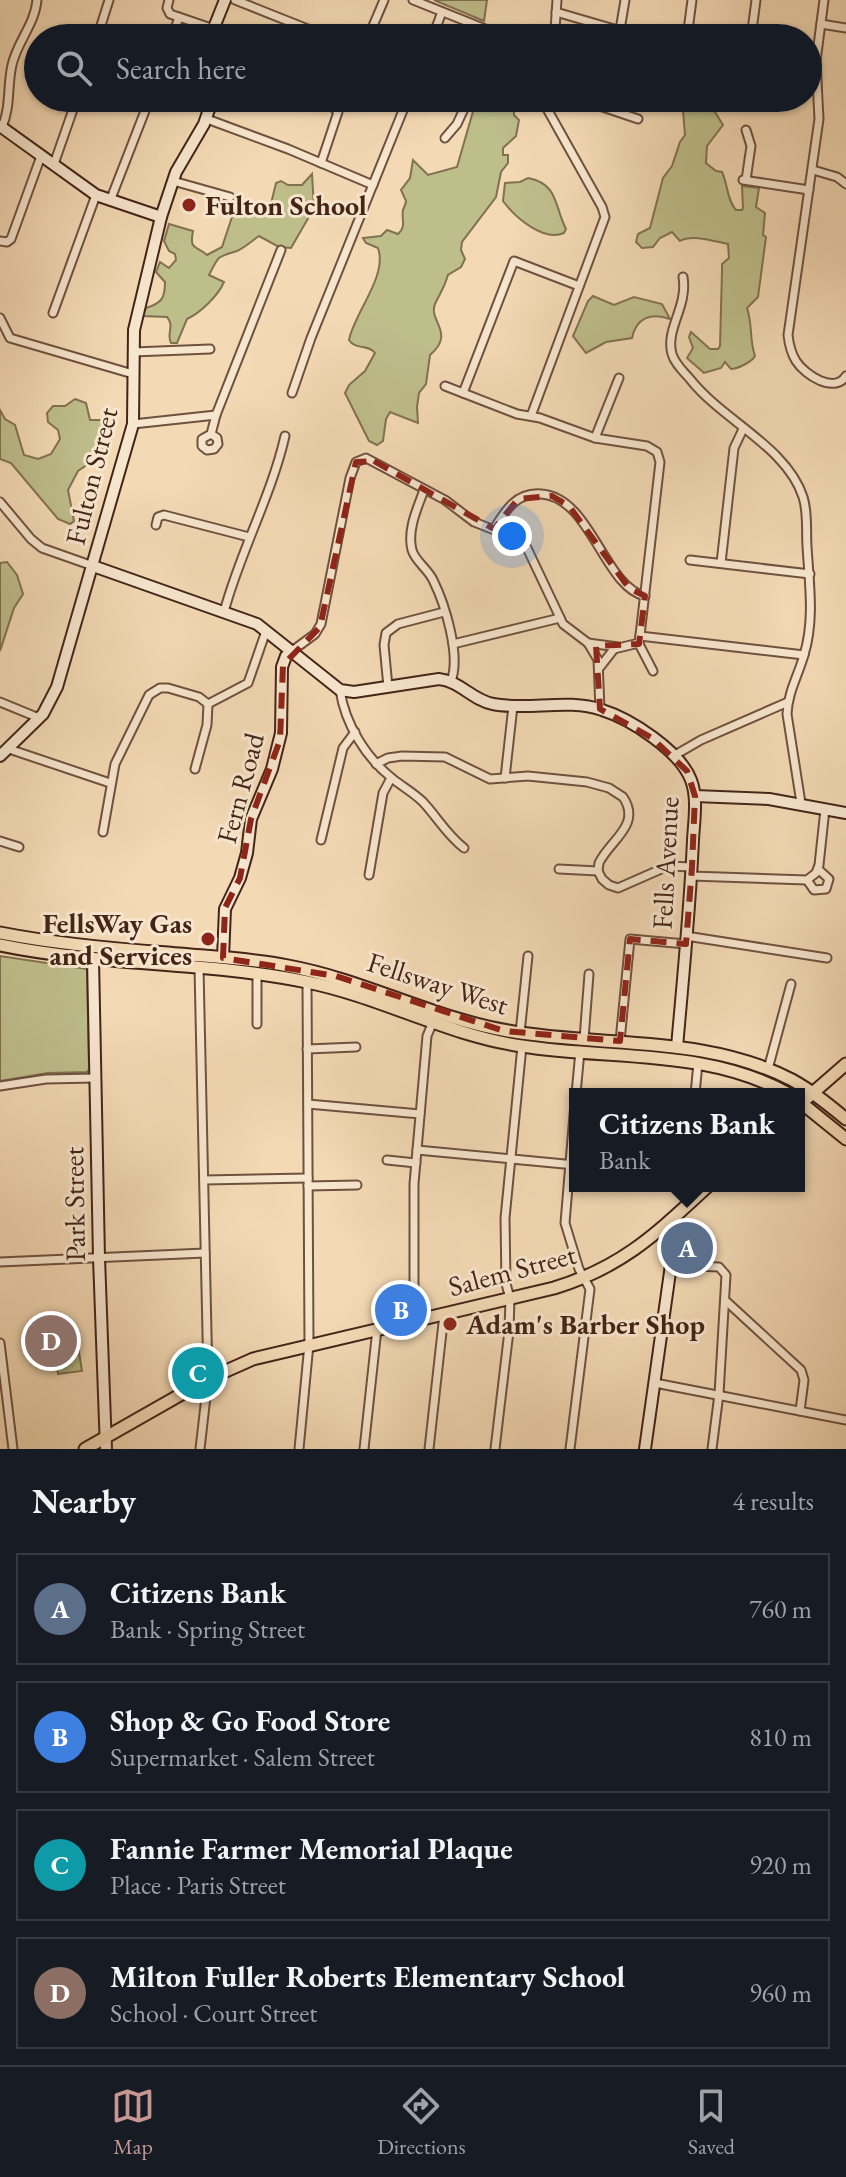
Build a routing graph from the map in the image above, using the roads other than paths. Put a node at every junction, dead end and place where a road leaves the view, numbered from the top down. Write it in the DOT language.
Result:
graph roads {
  1 [pos="37,0"];
  2 [pos="109,0"];
  3 [pos="169,0"];
  4 [pos="225,0"];
  5 [pos="235,0"];
  6 [pos="384,0"];
  7 [pos="413,0"];
  8 [pos="557,0"];
  9 [pos="625,0"];
  10 [pos="692,0"];
  11 [pos="756,0"];
  12 [pos="824,0"];
  13 [pos="442,12"];
  14 [pos="556,12"];
  15 [pos="179,17"];
  16 [pos="30,24"];
  17 [pos="101,24"];
  18 [pos="177,24"];
  19 [pos="194,24"];
  20 [pos="217,24"];
  21 [pos="295,24"];
  22 [pos="374,24"];
  23 [pos="437,24"];
  24 [pos="470,24"];
  25 [pos="555,24"];
  26 [pos="599,24"];
  27 [pos="621,24"];
  28 [pos="689,24"];
  29 [pos="753,24"];
  30 [pos="821,24"];
  31 [pos="822,24"];
  32 [pos="846,28"];
  33 [pos="24,37"];
  34 [pos="72,112"];
  35 [pos="145,112"];
  36 [pos="209,112"];
  37 [pos="338,112"];
  38 [pos="402,112"];
  39 [pos="463,112"];
  40 [pos="550,112"];
  41 [pos="617,112"];
  42 [pos="819,112"];
  43 [pos="207,119"];
  44 [pos="638,119"];
  45 [pos="1,127"];
  46 [pos="746,130"];
  47 [pos="445,138"];
  48 [pos="41,156"];
  49 [pos="321,163"];
  50 [pos="54,164"];
  51 [pos="813,170"];
  52 [pos="173,181"];
  53 [pos="846,184"];
  54 [pos="373,185"];
  55 [pos="809,190"];
  56 [pos="96,195"];
  57 [pos="230,197"];
  58 [pos="110,201"];
  59 [pos="161,217"];
  60 [pos="4,241"];
  61 [pos="281,250"];
  62 [pos="683,277"];
  63 [pos="579,286"];
  64 [pos="53,313"];
  65 [pos="0,318"];
  66 [pos="0,335"];
  67 [pos="10,338"];
  68 [pos="210,349"];
  69 [pos="133,352"];
  70 [pos="133,374"];
  71 [pos="846,376"];
  72 [pos="619,378"];
  73 [pos="445,386"];
  74 [pos="292,393"];
  75 [pos="463,393"];
  76 [pos="216,415"];
  77 [pos="531,416"];
  78 [pos="133,424"];
  79 [pos="743,429"];
  80 [pos="211,434"];
  81 [pos="285,436"];
  82 [pos="595,438"];
  83 [pos="424,490"];
  84 [pos="1,504"];
  85 [pos="156,525"];
  86 [pos="494,529"];
  87 [pos="249,537"];
  88 [pos="690,560"];
  89 [pos="721,563"];
  90 [pos="93,566"];
  91 [pos="810,574"];
  92 [pos="645,596"];
  93 [pos="224,612"];
  94 [pos="444,612"];
  95 [pos="560,618"];
  96 [pos="266,631"];
  97 [pos="640,640"];
  98 [pos="588,643"];
  99 [pos="453,644"];
  100 [pos="620,647"];
  101 [pos="292,651"];
  102 [pos="804,655"];
  103 [pos="599,668"];
  104 [pos="653,671"];
  105 [pos="451,681"];
  106 [pos="388,687"];
  107 [pos="340,690"];
  108 [pos="0,702"];
  109 [pos="788,702"];
  110 [pos="208,704"];
  111 [pos="513,706"];
  112 [pos="600,709"];
  113 [pos="39,718"];
  114 [pos="355,732"];
  115 [pos="5,753"];
  116 [pos="675,755"];
  117 [pos="376,764"];
  118 [pos="195,769"];
  119 [pos="391,778"];
  120 [pos="505,778"];
  121 [pos="110,783"];
  122 [pos="695,796"];
  123 [pos="801,803"];
  124 [pos="825,809"];
  125 [pos="846,813"];
  126 [pos="103,832"];
  127 [pos="321,840"];
  128 [pos="0,841"];
  129 [pos="19,847"];
  130 [pos="464,848"];
  131 [pos="559,869"];
  132 [pos="818,869"];
  133 [pos="598,871"];
  134 [pos="692,871"];
  135 [pos="369,875"];
  136 [pos="807,880"];
  137 [pos="0,933"];
  138 [pos="686,940"];
  139 [pos="0,945"];
  140 [pos="528,956"];
  141 [pos="223,958"];
  142 [pos="827,958"];
  143 [pos="93,959"];
  144 [pos="199,968"];
  145 [pos="257,973"];
  146 [pos="589,974"];
  147 [pos="307,982"];
  148 [pos="791,984"];
  149 [pos="257,1024"];
  150 [pos="432,1024"];
  151 [pos="520,1033"];
  152 [pos="620,1041"];
  153 [pos="582,1045"];
  154 [pos="522,1046"];
  155 [pos="356,1047"];
  156 [pos="677,1047"];
  157 [pos="307,1049"];
  158 [pos="698,1063"];
  159 [pos="846,1064"];
  160 [pos="768,1069"];
  161 [pos="96,1078"];
  162 [pos="0,1086"];
  163 [pos="577,1088"];
  164 [pos="696,1088"];
  165 [pos="776,1088"];
  166 [pos="804,1088"];
  167 [pos="805,1088"];
  168 [pos="814,1093"];
  169 [pos="805,1099"];
  170 [pos="308,1104"];
  171 [pos="805,1107"];
  172 [pos="420,1114"];
  173 [pos="846,1119"];
  174 [pos="846,1139"];
  175 [pos="417,1150"];
  176 [pos="511,1158"];
  177 [pos="387,1160"];
  178 [pos="416,1163"];
  179 [pos="569,1165"];
  180 [pos="204,1180"];
  181 [pos="308,1182"];
  182 [pos="357,1185"];
  183 [pos="569,1192"];
  184 [pos="693,1192"];
  185 [pos="702,1192"];
  186 [pos="697,1197"];
  187 [pos="657,1234"];
  188 [pos="205,1253"];
  189 [pos="99,1258"];
  190 [pos="0,1262"];
  191 [pos="671,1265"];
  192 [pos="585,1277"];
  193 [pos="510,1298"];
  194 [pos="726,1301"];
  195 [pos="444,1314"];
  196 [pos="414,1320"];
  197 [pos="377,1329"];
  198 [pos="0,1343"];
  199 [pos="309,1344"];
  200 [pos="208,1379"];
  201 [pos="655,1383"];
  202 [pos="719,1394"];
  203 [pos="800,1411"];
  204 [pos="846,1420"];
  205 [pos="106,1443"];
  206 [pos="13,1449"];
  207 [pos="85,1449"];
  208 [pos="200,1449"];
  209 [pos="299,1449"];
  210 [pos="364,1449"];
  211 [pos="429,1449"];
  212 [pos="495,1449"];
  213 [pos="570,1449"];
  214 [pos="645,1449"];
  215 [pos="712,1449"];
  1 -- 16 [label="street"];
  2 -- 17 [label="street"];
  3 -- 15 [label="street"];
  4 -- 20 [label="street"];
  5 -- 21 [label="street"];
  6 -- 22 [label="street"];
  7 -- 13 [label="street"];
  8 -- 14 [label="street"];
  9 -- 27 [label="street"];
  10 -- 28 [label="street"];
  11 -- 29 [label="street"];
  12 -- 30 [label="street"];
  13 -- 23 [label="street"];
  13 -- 24 [label="street"];
  14 -- 25 [label="street"];
  14 -- 26 [label="street"];
  15 -- 18 [label="street"];
  15 -- 19 [label="street"];
  31 -- 32 [label="street"];
  33 -- 45 [label="street"];
  34 -- 50 [label="street"];
  35 -- 58 [label="street"];
  36 -- 43 [label="street, Fulton Street"];
  37 -- 49 [label="street"];
  38 -- 54 [label="street"];
  39 -- 47 [label="street"];
  40 -- 63 [label="street"];
  41 -- 44 [label="street"];
  42 -- 51 [label="street"];
  43 -- 49 [label="street"];
  43 -- 52 [label="street, Fulton Street"];
  45 -- 48 [label="street"];
  46 -- 55 [label="street"];
  48 -- 50 [label="street"];
  48 -- 60 [label="street"];
  49 -- 54 [label="street"];
  50 -- 56 [label="street"];
  51 -- 53 [label="street"];
  51 -- 55 [label="street"];
  52 -- 57 [label="street"];
  52 -- 59 [label="street, Fulton Street"];
  54 -- 74 [label="street"];
  55 -- 71 [label="street"];
  56 -- 58 [label="street"];
  56 -- 64 [label="street"];
  58 -- 59 [label="street"];
  59 -- 69 [label="street, Fulton Street"];
  61 -- 76 [label="street"];
  62 -- 79 [label="street"];
  63 -- 75 [label="street"];
  63 -- 77 [label="street"];
  65 -- 67 [label="street"];
  66 -- 67 [label="street"];
  67 -- 70 [label="street"];
  68 -- 69 [label="street"];
  69 -- 70 [label="street, Fulton Street"];
  70 -- 78 [label="street, Fulton Street"];
  72 -- 82 [label="street"];
  73 -- 75 [label="street"];
  75 -- 77 [label="street"];
  76 -- 78 [label="street"];
  76 -- 80 [label="street"];
  77 -- 82 [label="street"];
  78 -- 90 [label="street, Fulton Street"];
  79 -- 89 [label="street"];
  79 -- 91 [label="street"];
  81 -- 87 [label="street"];
  82 -- 92 [label="street"];
  83 -- 86 [label="street"];
  83 -- 94 [label="street"];
  83 -- 101 [label="street"];
  84 -- 90 [label="street"];
  85 -- 87 [label="street"];
  86 -- 92 [label="street"];
  86 -- 95 [label="street"];
  87 -- 93 [label="street"];
  88 -- 89 [label="street"];
  89 -- 91 [label="street"];
  90 -- 93 [label="street"];
  90 -- 113 [label="street, Fulton Street"];
  91 -- 102 [label="street"];
  92 -- 97 [label="street"];
  93 -- 96 [label="street"];
  94 -- 99 [label="street"];
  94 -- 106 [label="street"];
  95 -- 98 [label="street"];
  95 -- 99 [label="street"];
  96 -- 101 [label="street"];
  96 -- 110 [label="street"];
  97 -- 100 [label="street"];
  97 -- 102 [label="street"];
  97 -- 104 [label="street"];
  98 -- 100 [label="street"];
  98 -- 103 [label="street"];
  99 -- 105 [label="street"];
  100 -- 103 [label="street"];
  101 -- 107 [label="street"];
  101 -- 141 [label="street, Fern Road"];
  102 -- 109 [label="street"];
  103 -- 112 [label="street"];
  105 -- 106 [label="street"];
  105 -- 111 [label="street, Fells Avenue"];
  106 -- 107 [label="street"];
  107 -- 114 [label="street"];
  108 -- 113 [label="street"];
  109 -- 116 [label="street"];
  109 -- 123 [label="street"];
  110 -- 118 [label="street"];
  110 -- 121 [label="street"];
  111 -- 112 [label="street, Fells Avenue"];
  111 -- 120 [label="street"];
  112 -- 116 [label="street, Fells Avenue"];
  113 -- 115 [label="street, Fulton Street"];
  114 -- 117 [label="street"];
  114 -- 127 [label="street"];
  115 -- 121 [label="street"];
  116 -- 122 [label="street, Fells Avenue"];
  117 -- 119 [label="street"];
  117 -- 120 [label="street"];
  119 -- 130 [label="street"];
  119 -- 135 [label="street"];
  120 -- 133 [label="street"];
  121 -- 126 [label="street"];
  122 -- 123 [label="street"];
  122 -- 134 [label="street, Fells Avenue"];
  123 -- 124 [label="street"];
  124 -- 125 [label="street"];
  124 -- 132 [label="street"];
  128 -- 129 [label="street"];
  131 -- 133 [label="street"];
  132 -- 136 [label="street"];
  132 -- 136 [label="street"];
  133 -- 134 [label="street"];
  134 -- 136 [label="street"];
  134 -- 138 [label="street, Fells Avenue"];
  137 -- 141 [label="main road, Fellsway West"];
  138 -- 142 [label="street"];
  138 -- 152 [label="street"];
  138 -- 156 [label="street, Fells Avenue"];
  139 -- 143 [label="main road, Fellsway West"];
  140 -- 151 [label="street"];
  141 -- 151 [label="main road, Fellsway West"];
  143 -- 144 [label="main road, Fellsway West"];
  143 -- 161 [label="street, Park Street"];
  144 -- 145 [label="main road, Fellsway West"];
  144 -- 180 [label="street"];
  145 -- 147 [label="main road, Fellsway West"];
  145 -- 149 [label="street"];
  146 -- 153 [label="street"];
  147 -- 150 [label="main road, Fellsway West"];
  147 -- 157 [label="street"];
  148 -- 160 [label="street"];
  150 -- 154 [label="main road, Fellsway West"];
  150 -- 172 [label="street"];
  151 -- 153 [label="main road, Fellsway West"];
  152 -- 153 [label="main road, Fellsway West"];
  152 -- 156 [label="main road, Fellsway West"];
  153 -- 154 [label="main road, Fellsway West"];
  153 -- 158 [label="main road, Fellsway West"];
  153 -- 163 [label="street"];
  154 -- 176 [label="street"];
  155 -- 157 [label="street"];
  156 -- 160 [label="main road, Fellsway West"];
  157 -- 170 [label="street"];
  158 -- 164 [label="street"];
  158 -- 165 [label="main road, Fellsway West"];
  159 -- 168 [label="main road"];
  160 -- 166 [label="main road, Fellsway West"];
  161 -- 162 [label="street"];
  161 -- 189 [label="street, Park Street"];
  167 -- 168 [label="main road, Fellsway West"];
  168 -- 169 [label="main road"];
  168 -- 173 [label="main road, Fellsway West"];
  170 -- 172 [label="street"];
  170 -- 181 [label="street"];
  171 -- 174 [label="main road"];
  172 -- 175 [label="street"];
  175 -- 176 [label="street"];
  175 -- 178 [label="street"];
  176 -- 179 [label="street"];
  176 -- 193 [label="street"];
  177 -- 178 [label="street"];
  178 -- 196 [label="street"];
  180 -- 181 [label="street"];
  180 -- 188 [label="street"];
  181 -- 182 [label="street"];
  181 -- 199 [label="street"];
  183 -- 192 [label="street"];
  184 -- 186 [label="street"];
  185 -- 186 [label="main road, Salem Street"];
  186 -- 187 [label="main road, Salem Street"];
  187 -- 191 [label="street"];
  187 -- 192 [label="main road, Salem Street"];
  188 -- 189 [label="street"];
  188 -- 200 [label="street"];
  189 -- 190 [label="street"];
  189 -- 205 [label="street, Park Street"];
  191 -- 194 [label="street"];
  191 -- 201 [label="street"];
  192 -- 193 [label="main road, Salem Street"];
  192 -- 213 [label="street"];
  193 -- 195 [label="main road, Salem Street"];
  193 -- 212 [label="street"];
  194 -- 202 [label="street"];
  194 -- 203 [label="street"];
  195 -- 196 [label="main road, Salem Street"];
  195 -- 211 [label="street"];
  196 -- 197 [label="main road, Salem Street"];
  197 -- 199 [label="main road, Salem Street"];
  197 -- 210 [label="street"];
  198 -- 206 [label="street"];
  199 -- 200 [label="main road, Salem Street"];
  199 -- 209 [label="street"];
  200 -- 205 [label="main road, Salem Street"];
  200 -- 208 [label="street"];
  201 -- 202 [label="street"];
  201 -- 214 [label="street"];
  202 -- 203 [label="street"];
  202 -- 215 [label="street"];
  203 -- 204 [label="street"];
  205 -- 207 [label="main road, Salem Street"];
}
